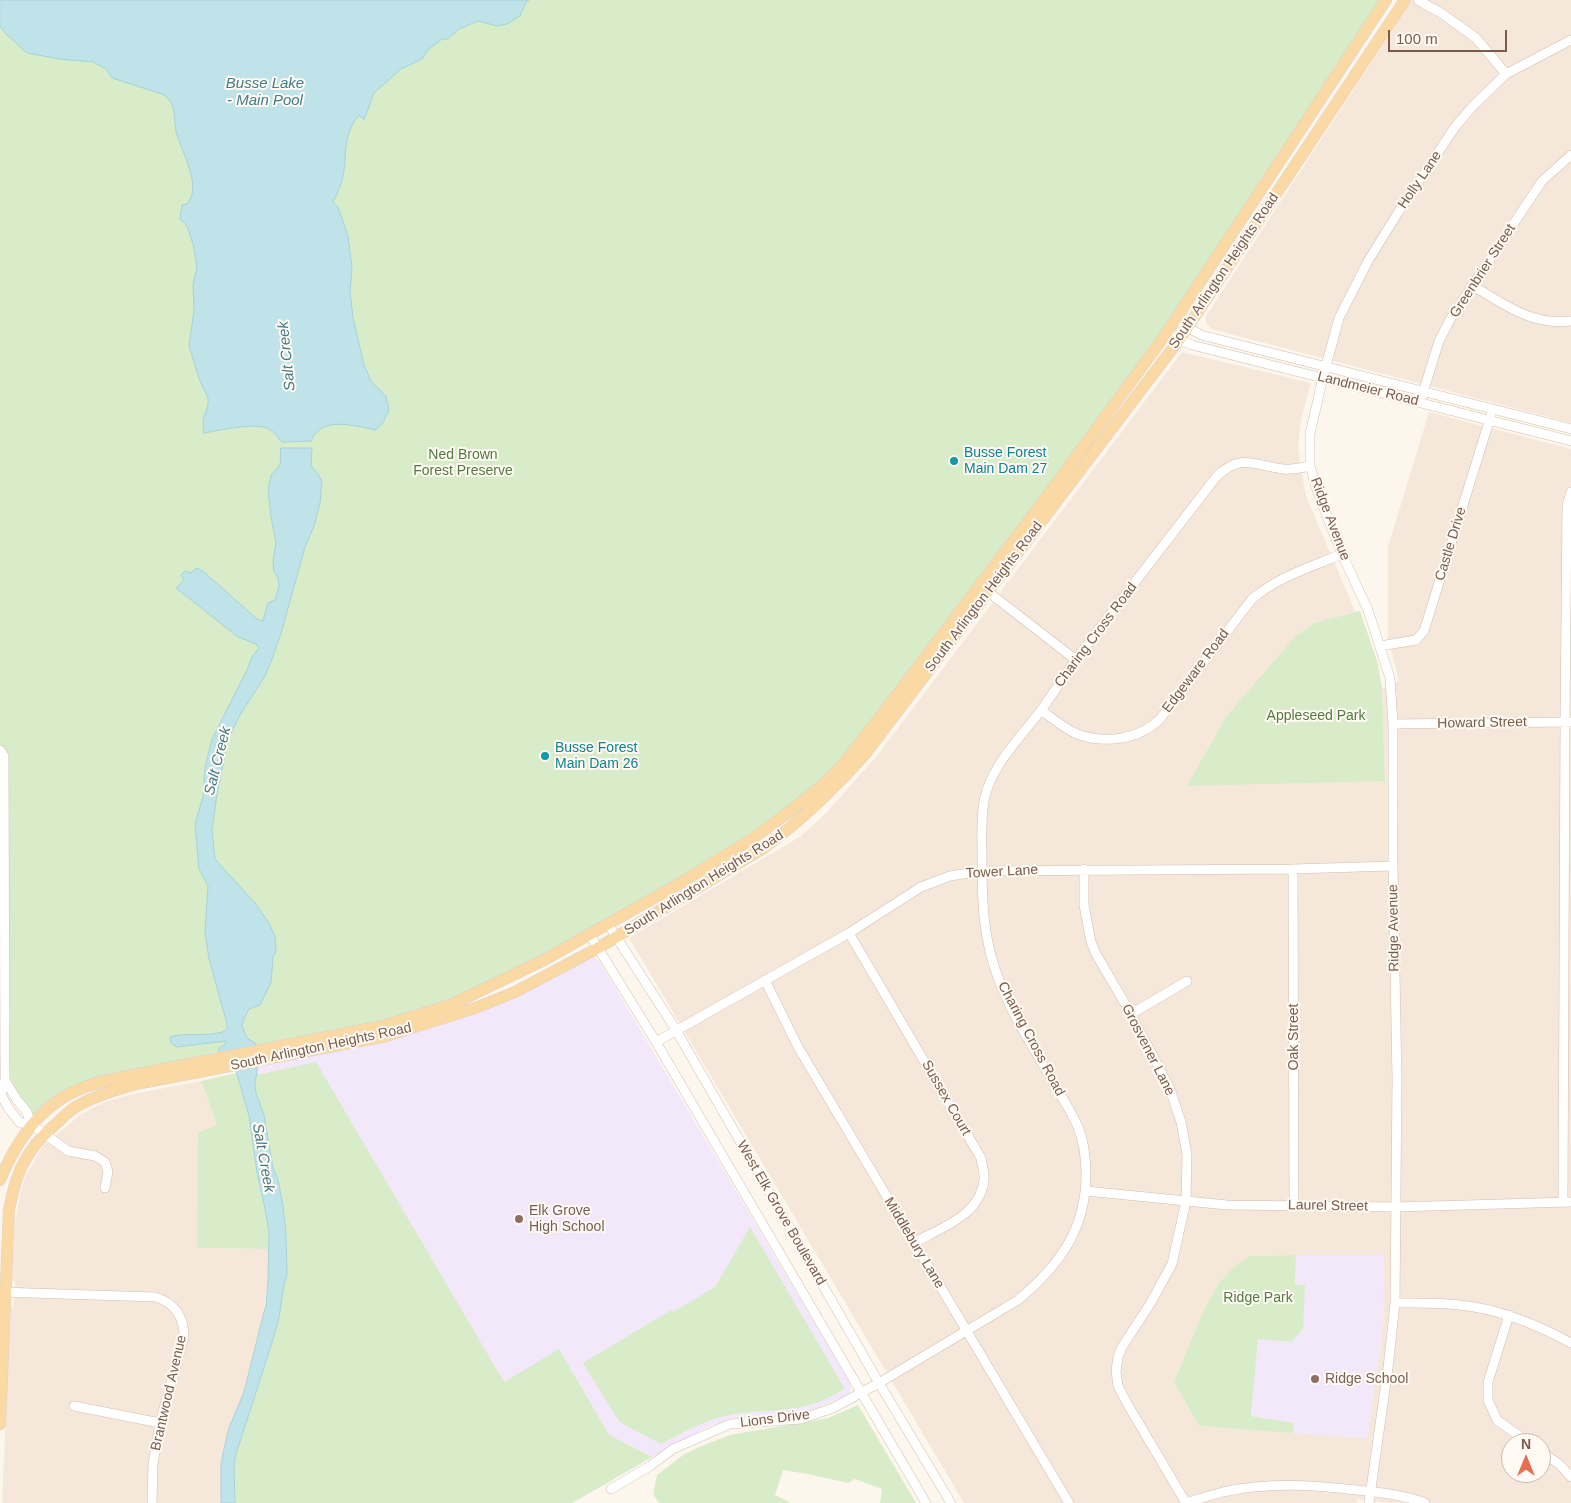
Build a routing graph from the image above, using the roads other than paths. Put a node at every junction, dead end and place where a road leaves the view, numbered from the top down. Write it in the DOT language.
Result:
graph roads {
  1 [pos="1386,0"];
  2 [pos="1405,0"];
  3 [pos="1418,0"];
  4 [pos="1571,40"];
  5 [pos="1506,74"];
  6 [pos="1571,155"];
  7 [pos="1472,285"];
  8 [pos="1176,320"];
  9 [pos="1571,321"];
  10 [pos="1188,328"];
  11 [pos="1166,334"];
  12 [pos="1179,340"];
  13 [pos="1325,367"];
  14 [pos="1323,377"];
  15 [pos="1423,392"];
  16 [pos="1421,402"];
  17 [pos="1493,410"];
  18 [pos="1490,419"];
  19 [pos="1571,430"];
  20 [pos="1571,440"];
  21 [pos="1310,466"];
  22 [pos="1571,492"];
  23 [pos="1342,554"];
  24 [pos="987,592"];
  25 [pos="1380,646"];
  26 [pos="1076,660"];
  27 [pos="1041,710"];
  28 [pos="1568,722"];
  29 [pos="1393,724"];
  30 [pos="0,750"];
  31 [pos="2,856"];
  32 [pos="1393,866"];
  33 [pos="1084,869"];
  34 [pos="1293,869"];
  35 [pos="982,870"];
  36 [pos="608,924"];
  37 [pos="849,933"];
  38 [pos="590,935"];
  39 [pos="617,937"];
  40 [pos="598,948"];
  41 [pos="3,963"];
  42 [pos="765,980"];
  43 [pos="1187,981"];
  44 [pos="1131,1014"];
  45 [pos="676,1030"];
  46 [pos="656,1042"];
  47 [pos="264,1054"];
  48 [pos="220,1063"];
  49 [pos="2,1080"];
  50 [pos="31,1124"];
  51 [pos="44,1134"];
  52 [pos="0,1180"];
  53 [pos="104,1188"];
  54 [pos="1086,1190"];
  55 [pos="1186,1201"];
  56 [pos="1567,1202"];
  57 [pos="1294,1205"];
  58 [pos="1395,1207"];
  59 [pos="913,1243"];
  60 [pos="3,1292"];
  61 [pos="1395,1303"];
  62 [pos="1509,1315"];
  63 [pos="967,1331"];
  64 [pos="1571,1343"];
  65 [pos="879,1382"];
  66 [pos="861,1393"];
  67 [pos="74,1406"];
  68 [pos="160,1423"];
  69 [pos="0,1424"];
  70 [pos="1515,1433"];
  71 [pos="1551,1459"];
  72 [pos="1571,1477"];
  73 [pos="611,1489"];
  74 [pos="1370,1491"];
  75 [pos="152,1503"];
  76 [pos="926,1503"];
  77 [pos="952,1503"];
  78 [pos="1069,1503"];
  79 [pos="1186,1503"];
  80 [pos="1369,1503"];
  81 [pos="1425,1503"];
  1 -- 8 [label="main road, South Arlington Heights Road"];
  2 -- 10 [label="main road, South Arlington Heights Road"];
  3 -- 5 [label="street"];
  4 -- 5 [label="street, Holly Lane"];
  5 -- 13 [label="street, Holly Lane"];
  6 -- 7 [label="street, Greenbrier Street"];
  7 -- 9 [label="street"];
  7 -- 15 [label="street, Greenbrier Street"];
  8 -- 10 [label="street, Landmeier Road"];
  8 -- 11 [label="main road, South Arlington Heights Road"];
  10 -- 12 [label="main road, South Arlington Heights Road"];
  10 -- 13 [label="street, Landmeier Road"];
  11 -- 12 [label="street, Landmeier Road"];
  11 -- 36 [label="main road, South Arlington Heights Road"];
  12 -- 14 [label="street, Landmeier Road"];
  12 -- 24 [label="main road, South Arlington Heights Road"];
  13 -- 14 [label="street, Ridge Avenue"];
  13 -- 15 [label="street, Landmeier Road"];
  14 -- 16 [label="street, Landmeier Road"];
  14 -- 21 [label="street, Ridge Avenue"];
  15 -- 16 [label="street, Greenbrier Street"];
  15 -- 17 [label="street, Landmeier Road"];
  16 -- 18 [label="street, Landmeier Road"];
  17 -- 18 [label="street, Castle Drive"];
  17 -- 19 [label="street, Landmeier Road"];
  18 -- 20 [label="street, Landmeier Road"];
  18 -- 25 [label="street, Castle Drive"];
  21 -- 23 [label="street, Ridge Avenue"];
  21 -- 26 [label="street, Charing Cross Road"];
  22 -- 28 [label="street"];
  23 -- 25 [label="street, Ridge Avenue"];
  23 -- 27 [label="street, Edgeware Road"];
  24 -- 26 [label="street"];
  24 -- 39 [label="main road, South Arlington Heights Road"];
  25 -- 29 [label="street, Ridge Avenue"];
  26 -- 27 [label="street, Charing Cross Road"];
  27 -- 35 [label="street, Charing Cross Road"];
  28 -- 29 [label="street, Howard Street"];
  28 -- 56 [label="street"];
  29 -- 32 [label="street, Ridge Avenue"];
  30 -- 31 [label="street"];
  31 -- 41 [label="street"];
  32 -- 34 [label="street, Tower Lane"];
  32 -- 58 [label="street, Ridge Avenue"];
  33 -- 34 [label="street, Tower Lane"];
  33 -- 35 [label="street, Tower Lane"];
  33 -- 44 [label="street, Grosvener Lane"];
  34 -- 57 [label="street, Oak Street"];
  35 -- 37 [label="street, Tower Lane"];
  35 -- 54 [label="street, Charing Cross Road"];
  36 -- 38 [label="main road, South Arlington Heights Road"];
  36 -- 39 [label="street, West Elk Grove Boulevard"];
  37 -- 42 [label="street, Tower Lane"];
  37 -- 59 [label="street, Sussex Court"];
  38 -- 40 [label="street, West Elk Grove Boulevard"];
  38 -- 47 [label="main road, South Arlington Heights Road"];
  39 -- 40 [label="main road, South Arlington Heights Road"];
  39 -- 45 [label="street, West Elk Grove Boulevard"];
  40 -- 46 [label="street, West Elk Grove Boulevard"];
  40 -- 47 [label="main road, South Arlington Heights Road"];
  41 -- 49 [label="street"];
  42 -- 45 [label="street, Tower Lane"];
  42 -- 59 [label="street, Middlebury Lane"];
  43 -- 44 [label="street"];
  44 -- 55 [label="street, Grosvener Lane"];
  45 -- 46 [label="street, Tower Lane"];
  45 -- 65 [label="street, West Elk Grove Boulevard"];
  46 -- 66 [label="street, West Elk Grove Boulevard"];
  47 -- 48 [label="main road, South Arlington Heights Road"];
  48 -- 50 [label="main road, South Arlington Heights Road"];
  48 -- 51 [label="main road, South Arlington Heights Road"];
  49 -- 50 [label="street"];
  50 -- 51 [label="street"];
  50 -- 52 [label="main road, South Arlington Heights Road"];
  51 -- 53 [label="street"];
  51 -- 60 [label="main road, South Arlington Heights Road"];
  54 -- 55 [label="street, Laurel Street"];
  54 -- 63 [label="street, Charing Cross Road"];
  55 -- 57 [label="street, Laurel Street"];
  55 -- 79 [label="street, Grosvener Lane"];
  56 -- 58 [label="street, Laurel Street"];
  57 -- 58 [label="street, Laurel Street"];
  58 -- 61 [label="street, Ridge Avenue"];
  59 -- 63 [label="street, Middlebury Lane"];
  60 -- 68 [label="street, Brantwood Avenue"];
  60 -- 69 [label="main road, South Arlington Heights Road"];
  61 -- 62 [label="street"];
  61 -- 74 [label="street, Ridge Avenue"];
  62 -- 64 [label="street"];
  62 -- 70 [label="street"];
  63 -- 65 [label="street, Charing Cross Road"];
  63 -- 78 [label="street, Middlebury Lane"];
  65 -- 66 [label="street, Charing Cross Road"];
  65 -- 77 [label="street, West Elk Grove Boulevard"];
  66 -- 73 [label="street, Lions Drive"];
  66 -- 76 [label="street, West Elk Grove Boulevard"];
  67 -- 68 [label="street"];
  68 -- 75 [label="street, Brantwood Avenue"];
  71 -- 72 [label="street"];
  74 -- 79 [label="street"];
  74 -- 80 [label="street, Ridge Avenue"];
  74 -- 81 [label="street"];
}
